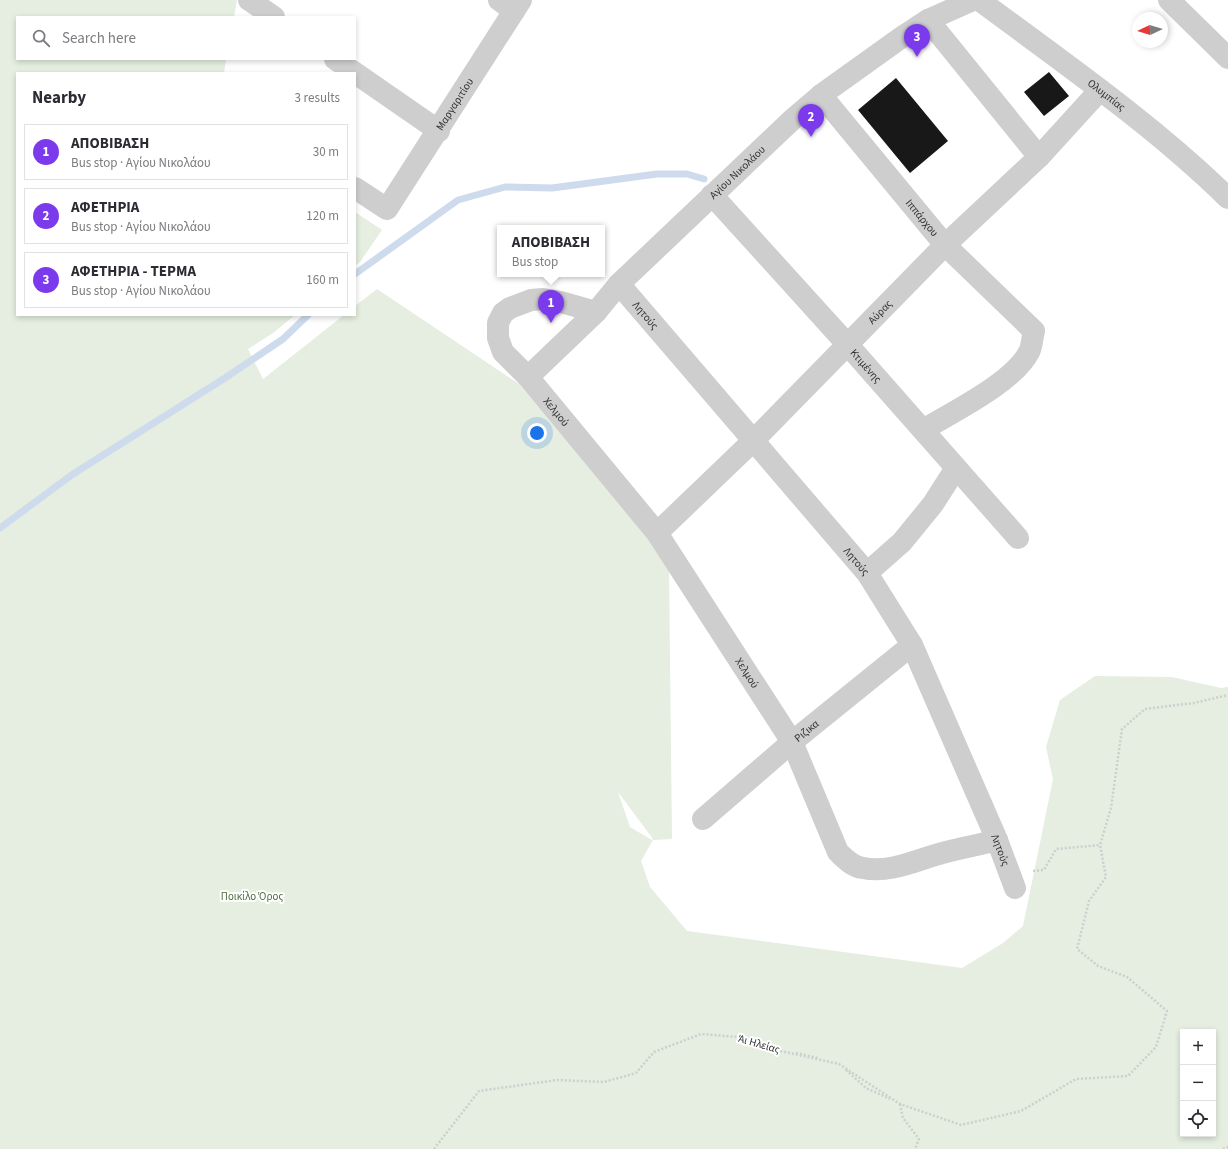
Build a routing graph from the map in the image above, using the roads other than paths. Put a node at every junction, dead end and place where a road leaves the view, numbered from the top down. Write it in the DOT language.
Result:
graph roads {
  1 [pos="250,0"];
  2 [pos="973,0"];
  3 [pos="979,0"];
  4 [pos="1169,0"];
  5 [pos="511,4"];
  6 [pos="273,16"];
  7 [pos="928,20"];
  8 [pos="1228,58"];
  9 [pos="336,60"];
  10 [pos="354,72"];
  11 [pos="356,74"];
  12 [pos="1100,90"];
  13 [pos="821,95"];
  14 [pos="439,131"];
  15 [pos="1039,157"];
  16 [pos="356,189"];
  17 [pos="712,195"];
  18 [pos="1228,198"];
  19 [pos="945,245"];
  20 [pos="619,284"];
  21 [pos="596,312"];
  22 [pos="847,344"];
  23 [pos="528,377"];
  24 [pos="923,430"];
  25 [pos="754,440"];
  26 [pos="956,468"];
  27 [pos="657,533"];
  28 [pos="1018,538"];
  29 [pos="867,574"];
  30 [pos="912,645"];
  31 [pos="792,742"];
  32 [pos="703,819"];
  33 [pos="1000,849"];
  34 [pos="1015,888"];
  1 -- 6 [label="street"];
  2 -- 7 [label="street, Αγίου Νικολάου"];
  3 -- 12 [label="street, Ολυμπίας"];
  4 -- 8 [label="street"];
  5 -- 14 [label="street, Μαργαριτίου"];
  7 -- 13 [label="street, Αγίου Νικολάου"];
  7 -- 15 [label="street"];
  9 -- 10 [label="street"];
  11 -- 14 [label="street"];
  12 -- 15 [label="street, Αύρας"];
  12 -- 18 [label="street, Ολυμπίας"];
  13 -- 17 [label="street, Αγίου Νικολάου"];
  13 -- 19 [label="street, Ιππάρχου"];
  14 -- 16 [label="street, Μαργαριτίου"];
  15 -- 19 [label="street, Αύρας"];
  17 -- 20 [label="street, Αγίου Νικολάου"];
  17 -- 22 [label="street, Κτιμένης"];
  19 -- 22 [label="street, Αύρας"];
  19 -- 24 [label="street, Ιππάρχου"];
  20 -- 21 [label="street, Αγίου Νικολάου"];
  20 -- 25 [label="street, Λητούς"];
  21 -- 23 [label="street, Αγίου Νικολάου"];
  21 -- 23 [label="street, Χελμού"];
  22 -- 24 [label="street, Κτιμένης"];
  22 -- 25 [label="street, Αύρας"];
  23 -- 27 [label="street, Χελμού"];
  24 -- 26 [label="street, Κτιμένης"];
  25 -- 27 [label="street, Αύρας"];
  25 -- 29 [label="street, Λητούς"];
  26 -- 28 [label="street, Κτιμένης"];
  26 -- 29 [label="street"];
  27 -- 31 [label="street, Χελμού"];
  29 -- 30 [label="street, Λητούς"];
  30 -- 31 [label="street, Ριζικα"];
  30 -- 33 [label="street, Λητούς"];
  31 -- 32 [label="street, Ριζικα"];
  31 -- 33 [label="street, Χελμού"];
  33 -- 34 [label="street, Λητούς"];
}
